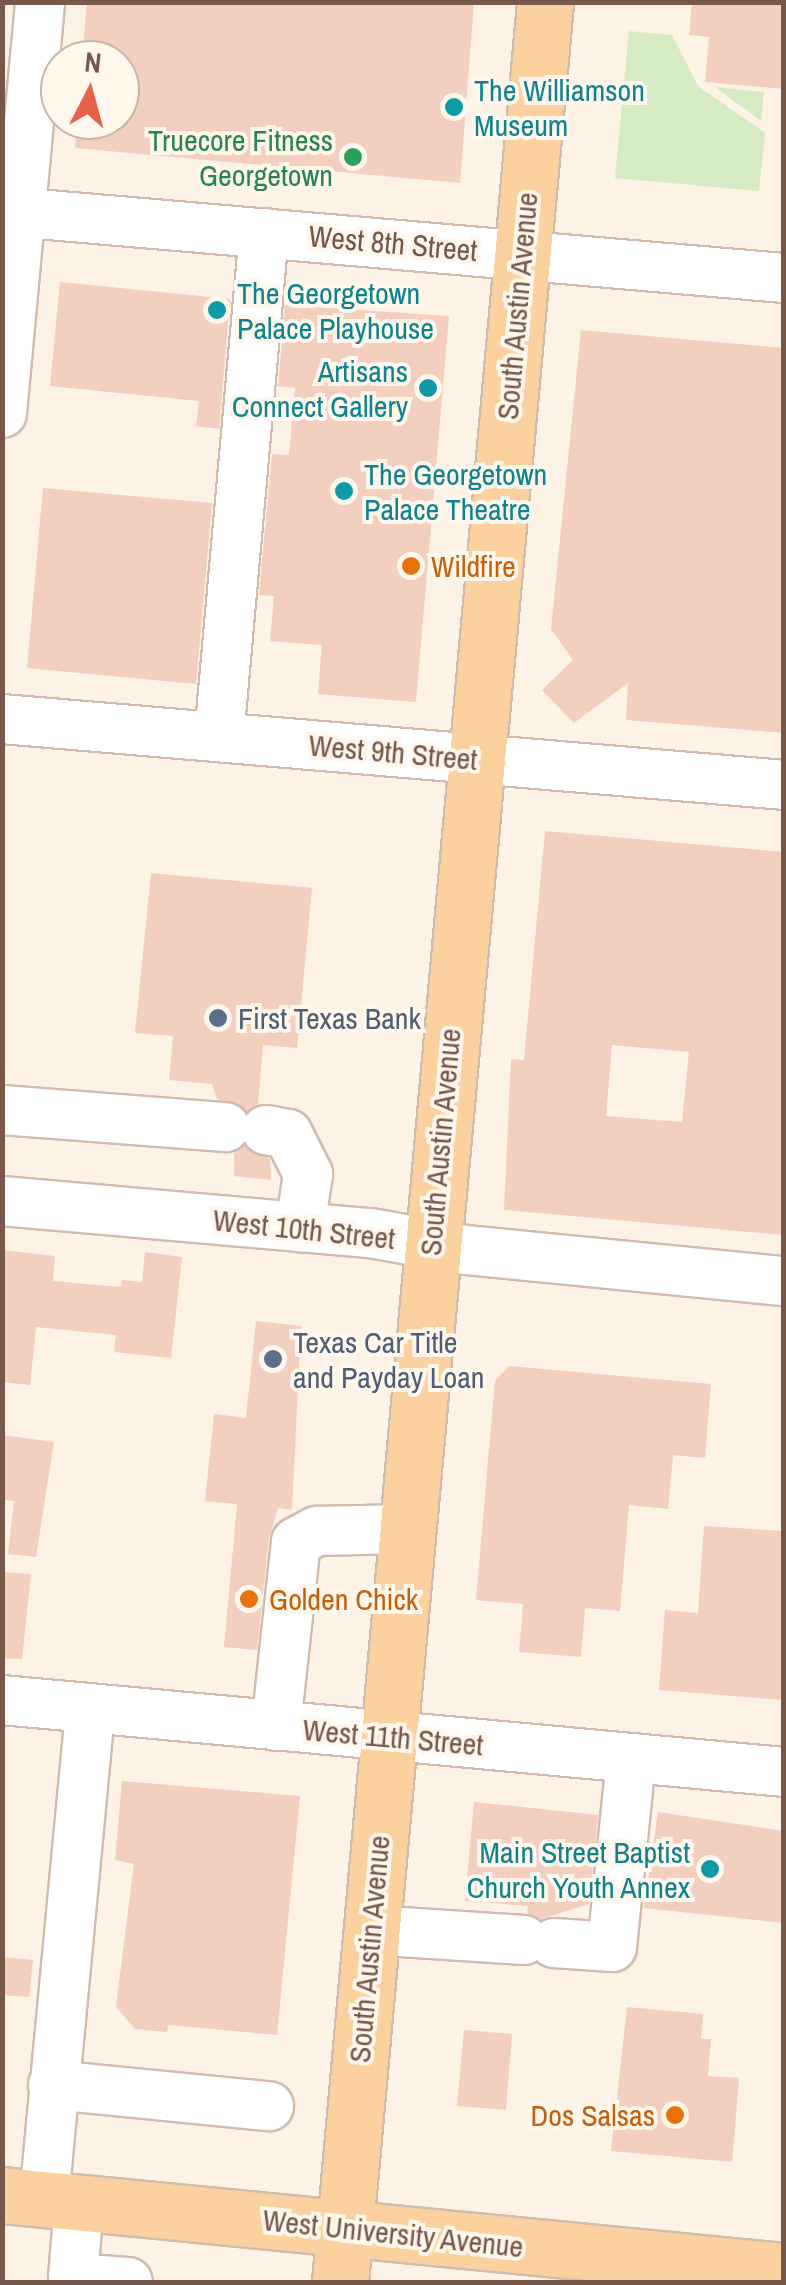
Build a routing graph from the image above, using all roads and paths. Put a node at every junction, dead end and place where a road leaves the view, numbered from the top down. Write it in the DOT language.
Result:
graph roads {
  1 [pos="40,2"];
  2 [pos="545,2"];
  3 [pos="12,212"];
  4 [pos="264,233"];
  5 [pos="523,254"];
  6 [pos="784,278"];
  7 [pos="2,413"];
  8 [pos="2,719"];
  9 [pos="219,737"];
  10 [pos="476,760"];
  11 [pos="784,785"];
  12 [pos="2,1110"];
  13 [pos="2,1202"];
  14 [pos="300,1227"];
  15 [pos="430,1245"];
  16 [pos="784,1281"];
  17 [pos="405,1529"];
  18 [pos="2,1700"];
  19 [pos="104,1710"];
  20 [pos="276,1726"];
  21 [pos="387,1737"];
  22 [pos="631,1758"];
  23 [pos="784,1772"];
  24 [pos="370,1930"];
  25 [pos="52,2085"];
  26 [pos="269,2106"];
  27 [pos="42,2199"];
  28 [pos="344,2228"];
  29 [pos="784,2271"];
  30 [pos="128,2282"];
  31 [pos="340,2282"];
  1 -- 3 [label="street"];
  2 -- 5 [label="main road, South Austin Avenue"];
  3 -- 4 [label="street, West 8th Street"];
  3 -- 7 [label="street"];
  4 -- 5 [label="street, West 8th Street"];
  4 -- 9 [label="street"];
  5 -- 6 [label="street, West 8th Street"];
  5 -- 10 [label="main road, South Austin Avenue"];
  8 -- 9 [label="street, West 9th Street"];
  9 -- 10 [label="street, West 9th Street"];
  10 -- 11 [label="street, West 9th Street"];
  10 -- 15 [label="main road, South Austin Avenue"];
  12 -- 14 [label="street"];
  13 -- 14 [label="street, West 10th Street"];
  14 -- 15 [label="street, West 10th Street"];
  15 -- 16 [label="street, West 10th Street"];
  15 -- 17 [label="main road, South Austin Avenue"];
  17 -- 20 [label="street"];
  17 -- 21 [label="main road, South Austin Avenue"];
  18 -- 19 [label="street, West 11th Street"];
  19 -- 20 [label="street, West 11th Street"];
  19 -- 25 [label="street"];
  20 -- 21 [label="street, West 11th Street"];
  21 -- 22 [label="street, West 11th Street"];
  21 -- 24 [label="main road, South Austin Avenue"];
  22 -- 23 [label="street, West 11th Street"];
  22 -- 24 [label="street"];
  24 -- 28 [label="main road, South Austin Avenue"];
  25 -- 26 [label="street"];
  25 -- 27 [label="street"];
  27 -- 28 [label="main road, West University Avenue"];
  27 -- 30 [label="street"];
  28 -- 29 [label="main road, West University Avenue"];
  28 -- 31 [label="main road, South Austin Avenue"];
}
